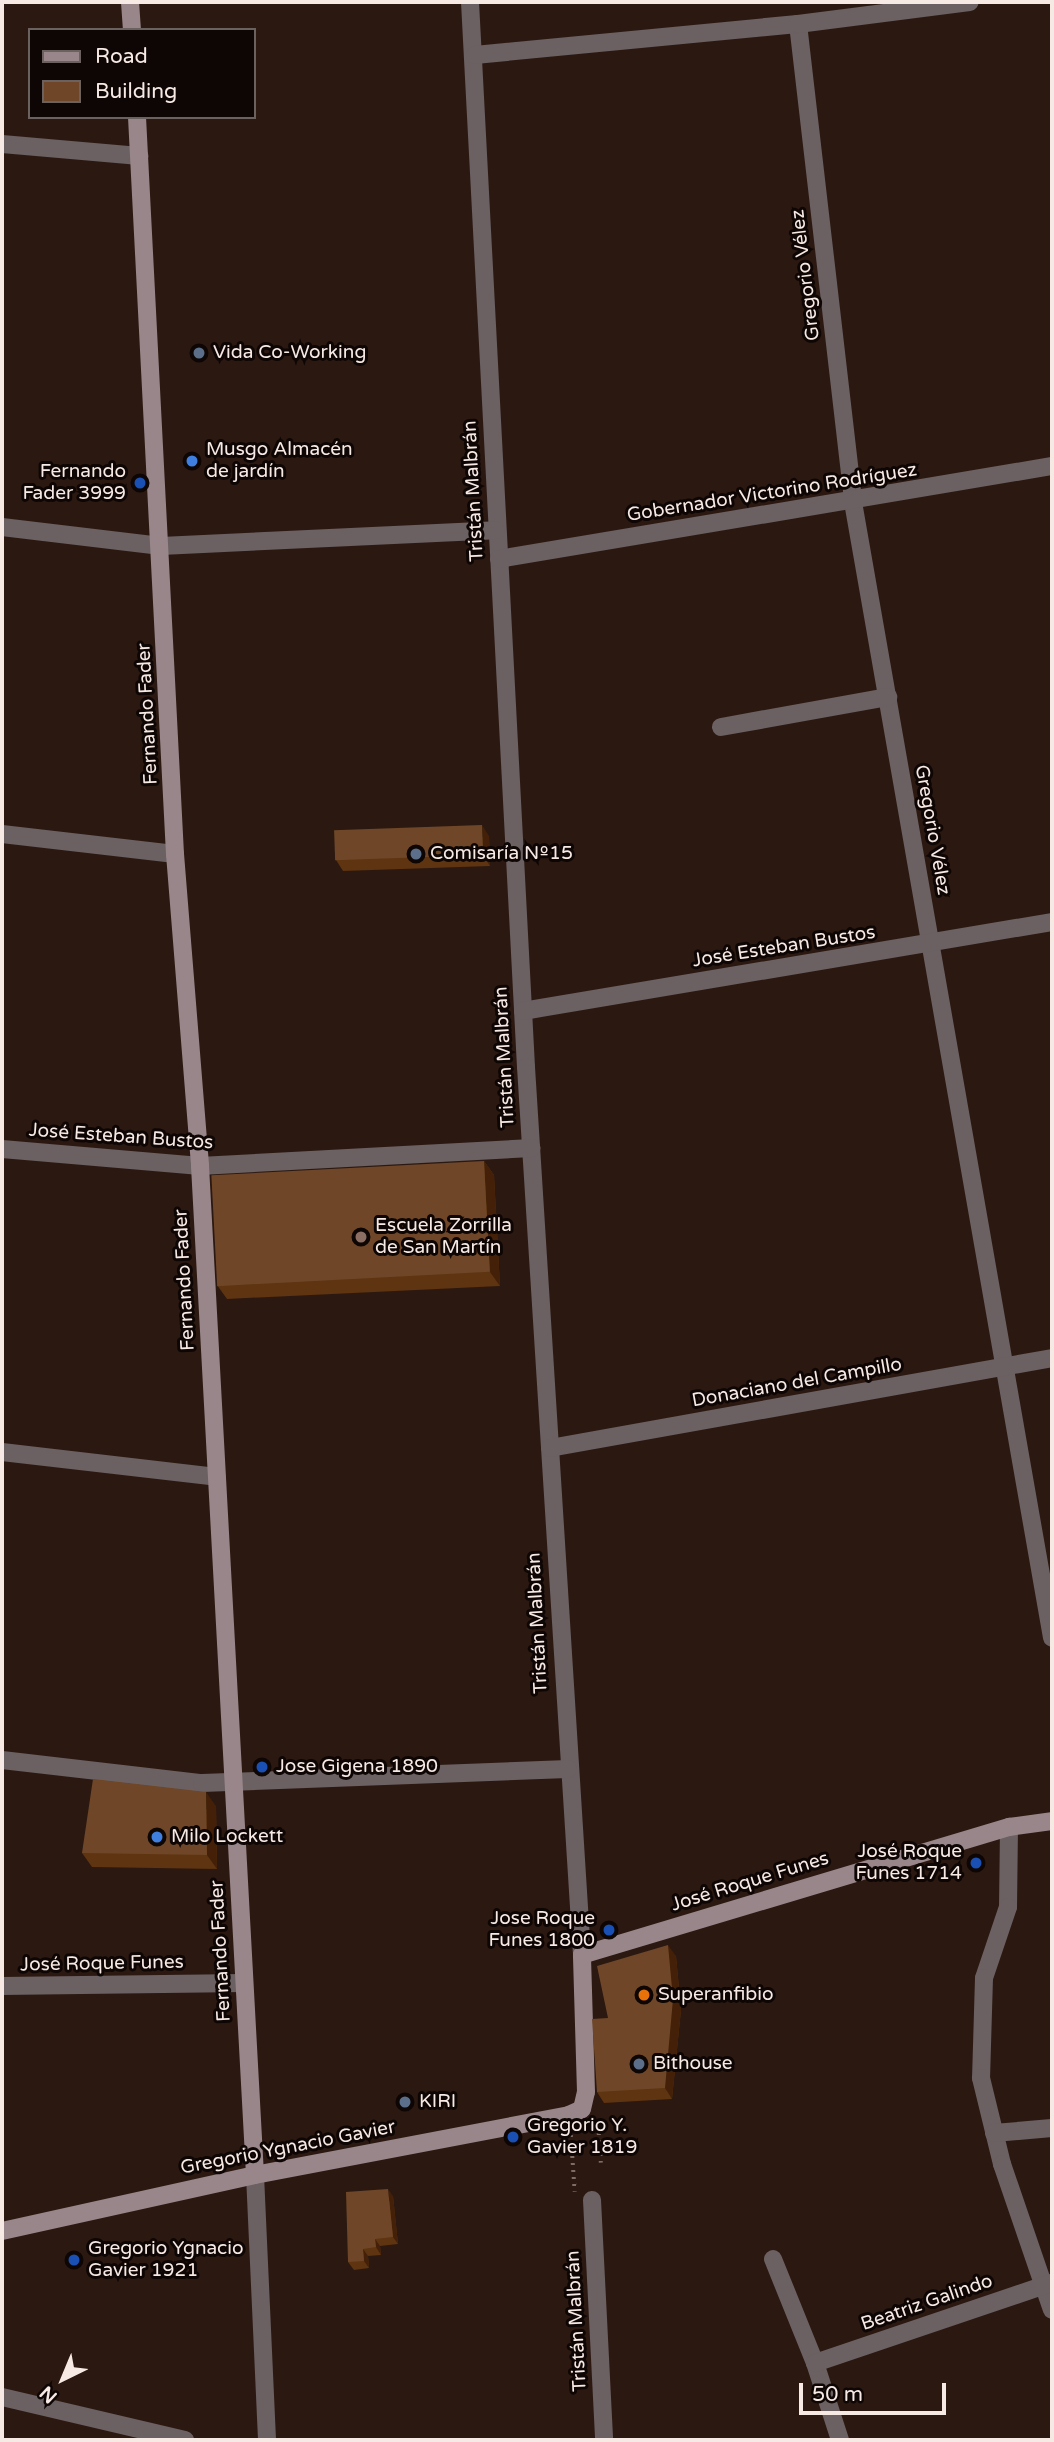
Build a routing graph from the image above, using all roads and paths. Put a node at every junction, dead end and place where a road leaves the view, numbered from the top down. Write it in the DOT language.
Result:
graph roads {
  1 [pos="131,2"];
  2 [pos="470,2"];
  3 [pos="970,2"];
  4 [pos="798,24"];
  5 [pos="132,28"];
  6 [pos="475,55"];
  7 [pos="137,119"];
  8 [pos="2,144"];
  9 [pos="139,156"];
  10 [pos="1052,466"];
  11 [pos="853,502"];
  12 [pos="2,527"];
  13 [pos="496,530"];
  14 [pos="161,546"];
  15 [pos="499,559"];
  16 [pos="888,698"];
  17 [pos="721,727"];
  18 [pos="2,834"];
  19 [pos="175,854"];
  20 [pos="1052,922"];
  21 [pos="931,944"];
  22 [pos="523,1011"];
  23 [pos="532,1148"];
  24 [pos="2,1149"];
  25 [pos="200,1166"];
  26 [pos="1052,1358"];
  27 [pos="1007,1366"];
  28 [pos="550,1448"];
  29 [pos="2,1452"];
  30 [pos="217,1477"];
  31 [pos="1052,1639"];
  32 [pos="2,1760"];
  33 [pos="568,1769"];
  34 [pos="232,1783"];
  35 [pos="1052,1821"];
  36 [pos="1009,1827"];
  37 [pos="582,1955"];
  38 [pos="244,1983"];
  39 [pos="2,1986"];
  40 [pos="582,2109"];
  41 [pos="1052,2128"];
  42 [pos="600,2133"];
  43 [pos="994,2133"];
  44 [pos="571,2135"];
  45 [pos="601,2163"];
  46 [pos="255,2175"];
  47 [pos="584,2200"];
  48 [pos="2,2231"];
  49 [pos="773,2259"];
  50 [pos="1048,2284"];
  51 [pos="1052,2310"];
  52 [pos="815,2363"];
  53 [pos="2,2397"];
  54 [pos="186,2440"];
  55 [pos="267,2440"];
  56 [pos="604,2440"];
  57 [pos="839,2440"];
  1 -- 5 [label="main road"];
  2 -- 6 [label="street, Tristán Malbrán"];
  3 -- 4 [label="street"];
  4 -- 6 [label="street"];
  4 -- 11 [label="street, Gregorio Vélez"];
  6 -- 13 [label="street, Tristán Malbrán"];
  7 -- 9 [label="main road, Fernando Fader"];
  8 -- 9 [label="street"];
  9 -- 14 [label="main road, Fernando Fader"];
  10 -- 11 [label="street, Gobernador Victorino Rodríguez"];
  11 -- 15 [label="street, Gobernador Victorino Rodríguez"];
  11 -- 16 [label="street, Gregorio Vélez"];
  12 -- 14 [label="street"];
  13 -- 14 [label="street"];
  13 -- 15 [label="street, Tristán Malbrán"];
  14 -- 19 [label="main road, Fernando Fader"];
  15 -- 22 [label="street, Tristán Malbrán"];
  16 -- 17 [label="street"];
  16 -- 21 [label="street, Gregorio Vélez"];
  18 -- 19 [label="street"];
  19 -- 25 [label="main road, Fernando Fader"];
  20 -- 21 [label="street, José Esteban Bustos"];
  21 -- 22 [label="street, José Esteban Bustos"];
  21 -- 27 [label="street, Gregorio Vélez"];
  22 -- 23 [label="street, Tristán Malbrán"];
  23 -- 25 [label="street, José Esteban Bustos"];
  23 -- 28 [label="street, Tristán Malbrán"];
  24 -- 25 [label="street, José Esteban Bustos"];
  25 -- 30 [label="main road, Fernando Fader"];
  26 -- 27 [label="street, Donaciano del Campillo"];
  27 -- 28 [label="street, Donaciano del Campillo"];
  27 -- 31 [label="street, Gregorio Vélez"];
  28 -- 33 [label="street, Tristán Malbrán"];
  29 -- 30 [label="street"];
  30 -- 34 [label="main road, Fernando Fader"];
  32 -- 34 [label="street"];
  33 -- 34 [label="street"];
  33 -- 37 [label="street, Tristán Malbrán"];
  34 -- 38 [label="main road, Fernando Fader"];
  35 -- 36 [label="main road, José Roque Funes"];
  36 -- 37 [label="main road, José Roque Funes"];
  36 -- 43 [label="street"];
  37 -- 40 [label="main road, Tristán Malbrán"];
  38 -- 39 [label="street, José Roque Funes"];
  38 -- 46 [label="main road, Fernando Fader"];
  40 -- 46 [label="main road, Gregorio Ygnacio Gavier"];
  41 -- 43 [label="street"];
  42 -- 45 [label="path"];
  43 -- 50 [label="street"];
  44 -- 47 [label="path"];
  46 -- 48 [label="main road, Gregorio Ygnacio Gavier"];
  46 -- 55 [label="street, Fernando Fader"];
  47 -- 56 [label="street, Tristán Malbrán"];
  49 -- 52 [label="street"];
  50 -- 51 [label="street"];
  50 -- 52 [label="street, Beatriz Galindo"];
  52 -- 57 [label="street"];
  53 -- 54 [label="street"];
}
